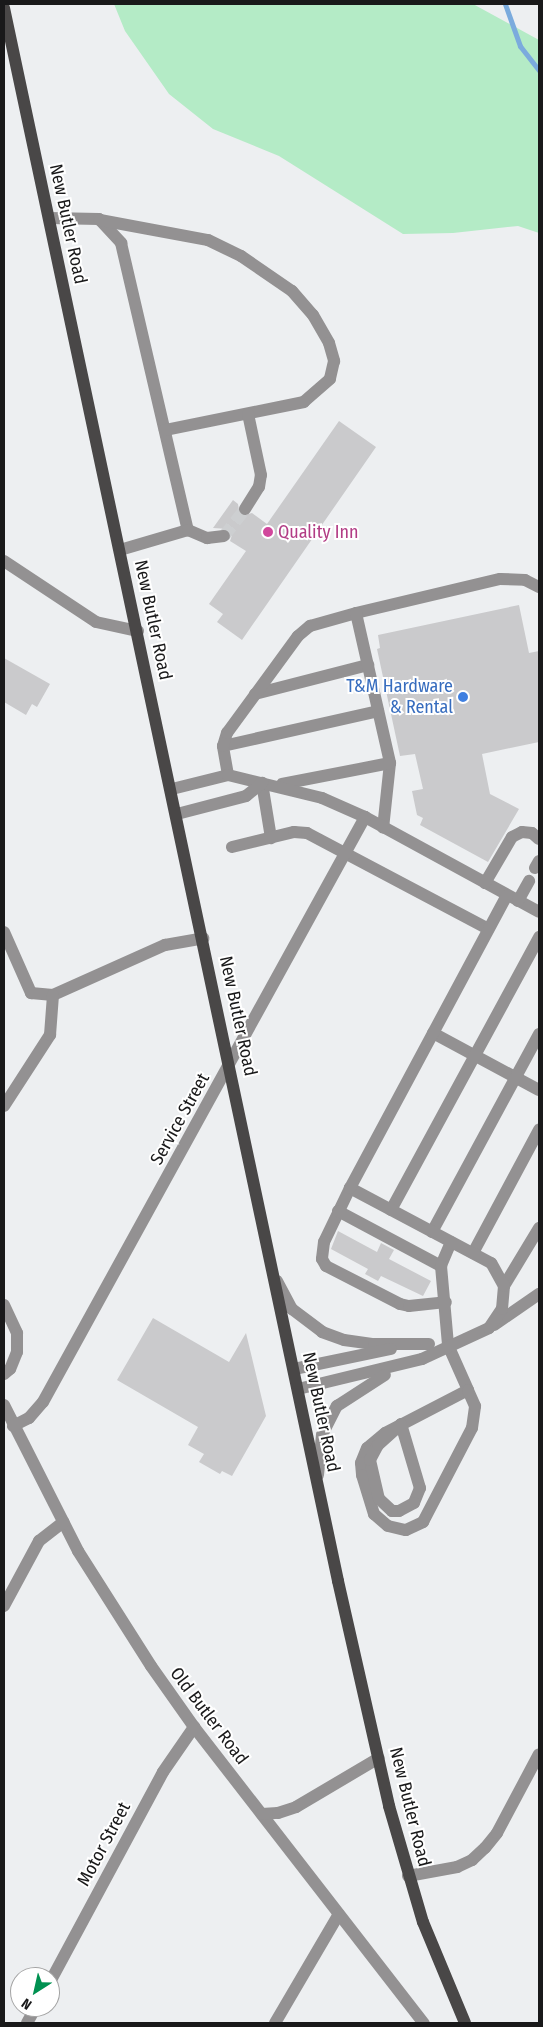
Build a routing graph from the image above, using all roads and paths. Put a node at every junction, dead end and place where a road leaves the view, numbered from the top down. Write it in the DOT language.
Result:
graph roads {
  1 [pos="4,8"];
  2 [pos="49,218"];
  3 [pos="100,220"];
  4 [pos="248,414"];
  5 [pos="165,430"];
  6 [pos="245,509"];
  7 [pos="188,530"];
  8 [pos="224,536"];
  9 [pos="120,550"];
  10 [pos="4,561"];
  11 [pos="539,587"];
  12 [pos="356,613"];
  13 [pos="138,631"];
  14 [pos="368,665"];
  15 [pos="255,694"];
  16 [pos="378,711"];
  17 [pos="223,746"];
  18 [pos="390,763"];
  19 [pos="228,774"];
  20 [pos="262,783"];
  21 [pos="278,785"];
  22 [pos="172,789"];
  23 [pos="177,814"];
  24 [pos="365,818"];
  25 [pos="383,828"];
  26 [pos="271,838"];
  27 [pos="539,839"];
  28 [pos="232,847"];
  29 [pos="346,852"];
  30 [pos="529,881"];
  31 [pos="485,883"];
  32 [pos="512,898"];
  33 [pos="539,912"];
  34 [pos="488,929"];
  35 [pos="4,932"];
  36 [pos="539,937"];
  37 [pos="203,938"];
  38 [pos="53,995"];
  39 [pos="433,1034"];
  40 [pos="539,1034"];
  41 [pos="474,1056"];
  42 [pos="230,1065"];
  43 [pos="515,1078"];
  44 [pos="539,1090"];
  45 [pos="4,1106"];
  46 [pos="539,1130"];
  47 [pos="350,1188"];
  48 [pos="391,1210"];
  49 [pos="338,1211"];
  50 [pos="539,1228"];
  51 [pos="432,1232"];
  52 [pos="451,1242"];
  53 [pos="473,1253"];
  54 [pos="441,1266"];
  55 [pos="274,1273"];
  56 [pos="504,1289"];
  57 [pos="539,1294"];
  58 [pos="446,1302"];
  59 [pos="528,1303"];
  60 [pos="4,1306"];
  61 [pos="489,1328"];
  62 [pos="429,1344"];
  63 [pos="448,1345"];
  64 [pos="413,1362"];
  65 [pos="294,1369"];
  66 [pos="4,1374"];
  67 [pos="298,1389"];
  68 [pos="468,1390"];
  69 [pos="4,1405"];
  70 [pos="401,1424"];
  71 [pos="13,1426"];
  72 [pos="318,1488"];
  73 [pos="64,1522"];
  74 [pos="4,1606"];
  75 [pos="194,1727"];
  76 [pos="539,1754"];
  77 [pos="379,1758"];
  78 [pos="262,1814"];
  79 [pos="408,1876"];
  80 [pos="339,1914"];
  81 [pos="58,1967"];
  82 [pos="275,2023"];
  83 [pos="424,2023"];
  84 [pos="464,2023"];
  1 -- 2 [label="main road, New Butler Road"];
  2 -- 3 [label="street"];
  2 -- 9 [label="main road, New Butler Road"];
  3 -- 4 [label="street"];
  3 -- 5 [label="street"];
  4 -- 5 [label="street"];
  4 -- 6 [label="street"];
  5 -- 7 [label="street"];
  7 -- 8 [label="street"];
  7 -- 9 [label="street"];
  9 -- 13 [label="main road, New Butler Road"];
  10 -- 13 [label="street"];
  11 -- 12 [label="street"];
  12 -- 14 [label="street"];
  12 -- 15 [label="street"];
  13 -- 22 [label="main road, New Butler Road"];
  14 -- 15 [label="street"];
  14 -- 16 [label="street"];
  15 -- 17 [label="street"];
  16 -- 17 [label="street"];
  16 -- 18 [label="street"];
  17 -- 19 [label="street"];
  18 -- 21 [label="street"];
  18 -- 25 [label="street"];
  19 -- 20 [label="street"];
  19 -- 22 [label="street"];
  20 -- 21 [label="street"];
  20 -- 23 [label="street"];
  20 -- 26 [label="street"];
  21 -- 24 [label="street"];
  22 -- 23 [label="main road, New Butler Road"];
  23 -- 37 [label="main road, New Butler Road"];
  24 -- 25 [label="street"];
  24 -- 29 [label="street, Service Street"];
  25 -- 31 [label="street"];
  26 -- 28 [label="street"];
  26 -- 29 [label="street"];
  27 -- 31 [label="street"];
  29 -- 34 [label="street"];
  29 -- 42 [label="street, Service Street"];
  30 -- 32 [label="street"];
  31 -- 32 [label="street"];
  32 -- 33 [label="street"];
  32 -- 34 [label="street"];
  34 -- 39 [label="street"];
  35 -- 38 [label="street"];
  36 -- 41 [label="street"];
  37 -- 38 [label="street"];
  37 -- 42 [label="main road, New Butler Road"];
  38 -- 45 [label="street"];
  39 -- 41 [label="street"];
  39 -- 47 [label="street"];
  40 -- 43 [label="street"];
  41 -- 43 [label="street"];
  41 -- 48 [label="street"];
  42 -- 55 [label="main road, New Butler Road"];
  42 -- 71 [label="street, Service Street"];
  43 -- 44 [label="street"];
  43 -- 51 [label="street"];
  46 -- 53 [label="street"];
  47 -- 48 [label="street"];
  47 -- 49 [label="street"];
  48 -- 51 [label="street"];
  49 -- 54 [label="street"];
  49 -- 58 [label="street"];
  50 -- 56 [label="street"];
  51 -- 52 [label="street"];
  52 -- 53 [label="street"];
  52 -- 54 [label="street"];
  53 -- 56 [label="street"];
  54 -- 58 [label="street"];
  55 -- 62 [label="street"];
  55 -- 65 [label="main road, New Butler Road"];
  56 -- 59 [label="street"];
  56 -- 61 [label="street"];
  57 -- 59 [label="street"];
  58 -- 63 [label="street"];
  59 -- 61 [label="street"];
  60 -- 66 [label="street"];
  61 -- 63 [label="street"];
  62 -- 63 [label="street"];
  62 -- 65 [label="street"];
  63 -- 64 [label="street"];
  63 -- 68 [label="street"];
  64 -- 67 [label="street"];
  64 -- 72 [label="street"];
  65 -- 67 [label="main road, New Butler Road"];
  67 -- 72 [label="main road, New Butler Road"];
  68 -- 70 [label="street"];
  68 -- 70 [label="street"];
  69 -- 71 [label="street, Old Butler Road"];
  70 -- 70 [label="street"];
  71 -- 73 [label="street, Old Butler Road"];
  72 -- 77 [label="main road, New Butler Road"];
  73 -- 74 [label="street"];
  73 -- 75 [label="street, Old Butler Road"];
  75 -- 78 [label="street, Old Butler Road"];
  75 -- 81 [label="street, Motor Street"];
  76 -- 79 [label="street"];
  77 -- 78 [label="street"];
  77 -- 79 [label="main road, New Butler Road"];
  78 -- 80 [label="street, Old Butler Road"];
  79 -- 84 [label="main road, New Butler Road"];
  80 -- 82 [label="street"];
  80 -- 83 [label="street, Old Butler Road"];
}
